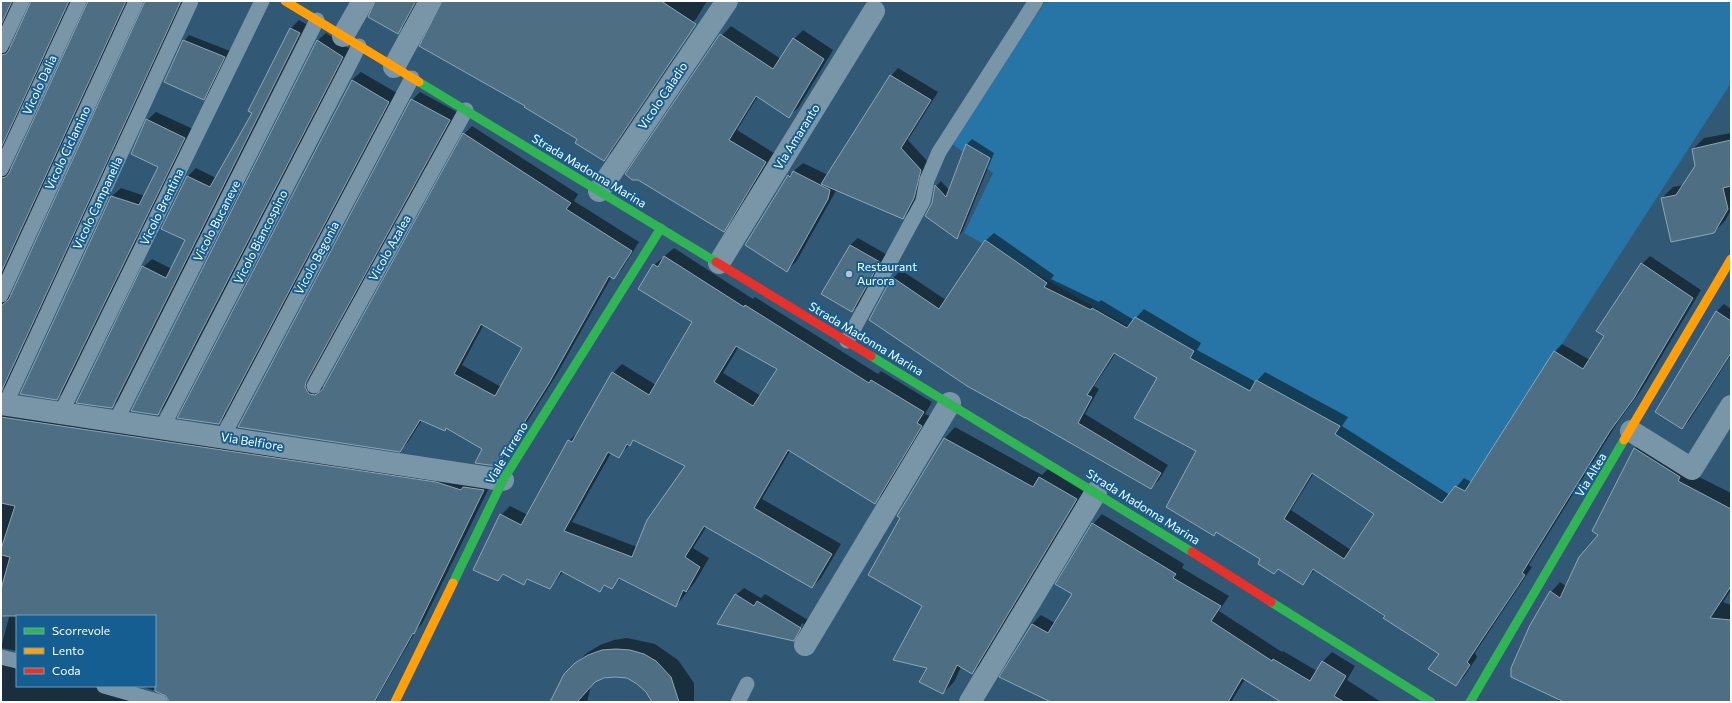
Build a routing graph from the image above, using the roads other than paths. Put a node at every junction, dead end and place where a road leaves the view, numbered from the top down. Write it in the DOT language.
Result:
graph roads {
  1 [pos="22,1"];
  2 [pos="79,1"];
  3 [pos="136,1"];
  4 [pos="192,1"];
  5 [pos="262,1"];
  6 [pos="285,1"];
  7 [pos="363,1"];
  8 [pos="430,1"];
  9 [pos="727,1"];
  10 [pos="1036,1"];
  11 [pos="874,11"];
  12 [pos="317,20"];
  13 [pos="351,41"];
  14 [pos="1,46"];
  15 [pos="403,72"];
  16 [pos="466,110"];
  17 [pos="1,169"];
  18 [pos="599,191"];
  19 [pos="661,228"];
  20 [pos="1731,259"];
  21 [pos="719,264"];
  22 [pos="1,295"];
  23 [pos="847,341"];
  24 [pos="314,386"];
  25 [pos="950,403"];
  26 [pos="3,405"];
  27 [pos="1731,406"];
  28 [pos="61,413"];
  29 [pos="116,421"];
  30 [pos="162,428"];
  31 [pos="1631,431"];
  32 [pos="222,438"];
  33 [pos="503,480"];
  34 [pos="1096,492"];
  35 [pos="805,645"];
  36 [pos="1,657"];
  37 [pos="16,661"];
  38 [pos="747,684"];
  39 [pos="108,687"];
  40 [pos="160,702"];
  41 [pos="395,702"];
  42 [pos="738,702"];
  43 [pos="970,702"];
  44 [pos="1431,702"];
  45 [pos="1470,702"];
  1 -- 14 [label="lane"];
  2 -- 17 [label="lane, Vicolo Dalia"];
  3 -- 22 [label="lane, Vicolo Ciclamino"];
  4 -- 26 [label="lane, Vicolo Campanella"];
  5 -- 28 [label="lane, Vicolo Brentina"];
  6 -- 12 [label="street, Strada Madonna Marina"];
  7 -- 13 [label="street"];
  8 -- 15 [label="street"];
  9 -- 18 [label="street, Vicolo Caladio"];
  10 -- 23 [label="lane"];
  11 -- 21 [label="street, Via Amaranto"];
  12 -- 13 [label="street, Strada Madonna Marina"];
  12 -- 29 [label="lane, Vicolo Bucaneve"];
  13 -- 15 [label="street, Strada Madonna Marina"];
  13 -- 30 [label="lane, Vicolo Biancospino"];
  15 -- 16 [label="street, Strada Madonna Marina"];
  15 -- 32 [label="lane, Vicolo Begonia"];
  16 -- 18 [label="street, Strada Madonna Marina"];
  16 -- 24 [label="lane, Vicolo Azalea"];
  18 -- 19 [label="street, Strada Madonna Marina"];
  19 -- 21 [label="street, Strada Madonna Marina"];
  19 -- 33 [label="street, Viale Tirreno"];
  20 -- 31 [label="street, Via Altea"];
  21 -- 23 [label="street, Strada Madonna Marina"];
  23 -- 25 [label="street, Strada Madonna Marina"];
  25 -- 34 [label="street, Strada Madonna Marina"];
  25 -- 35 [label="street"];
  26 -- 28 [label="street, Via Belfiore"];
  27 -- 31 [label="street"];
  28 -- 29 [label="street, Via Belfiore"];
  29 -- 30 [label="street, Via Belfiore"];
  30 -- 32 [label="street, Via Belfiore"];
  31 -- 45 [label="street, Via Altea"];
  32 -- 33 [label="street, Via Belfiore"];
  33 -- 41 [label="street, Viale Tirreno"];
  34 -- 43 [label="street"];
  34 -- 44 [label="street, Strada Madonna Marina"];
  36 -- 37 [label="lane"];
  38 -- 42 [label="lane"];
  39 -- 40 [label="lane"];
}
